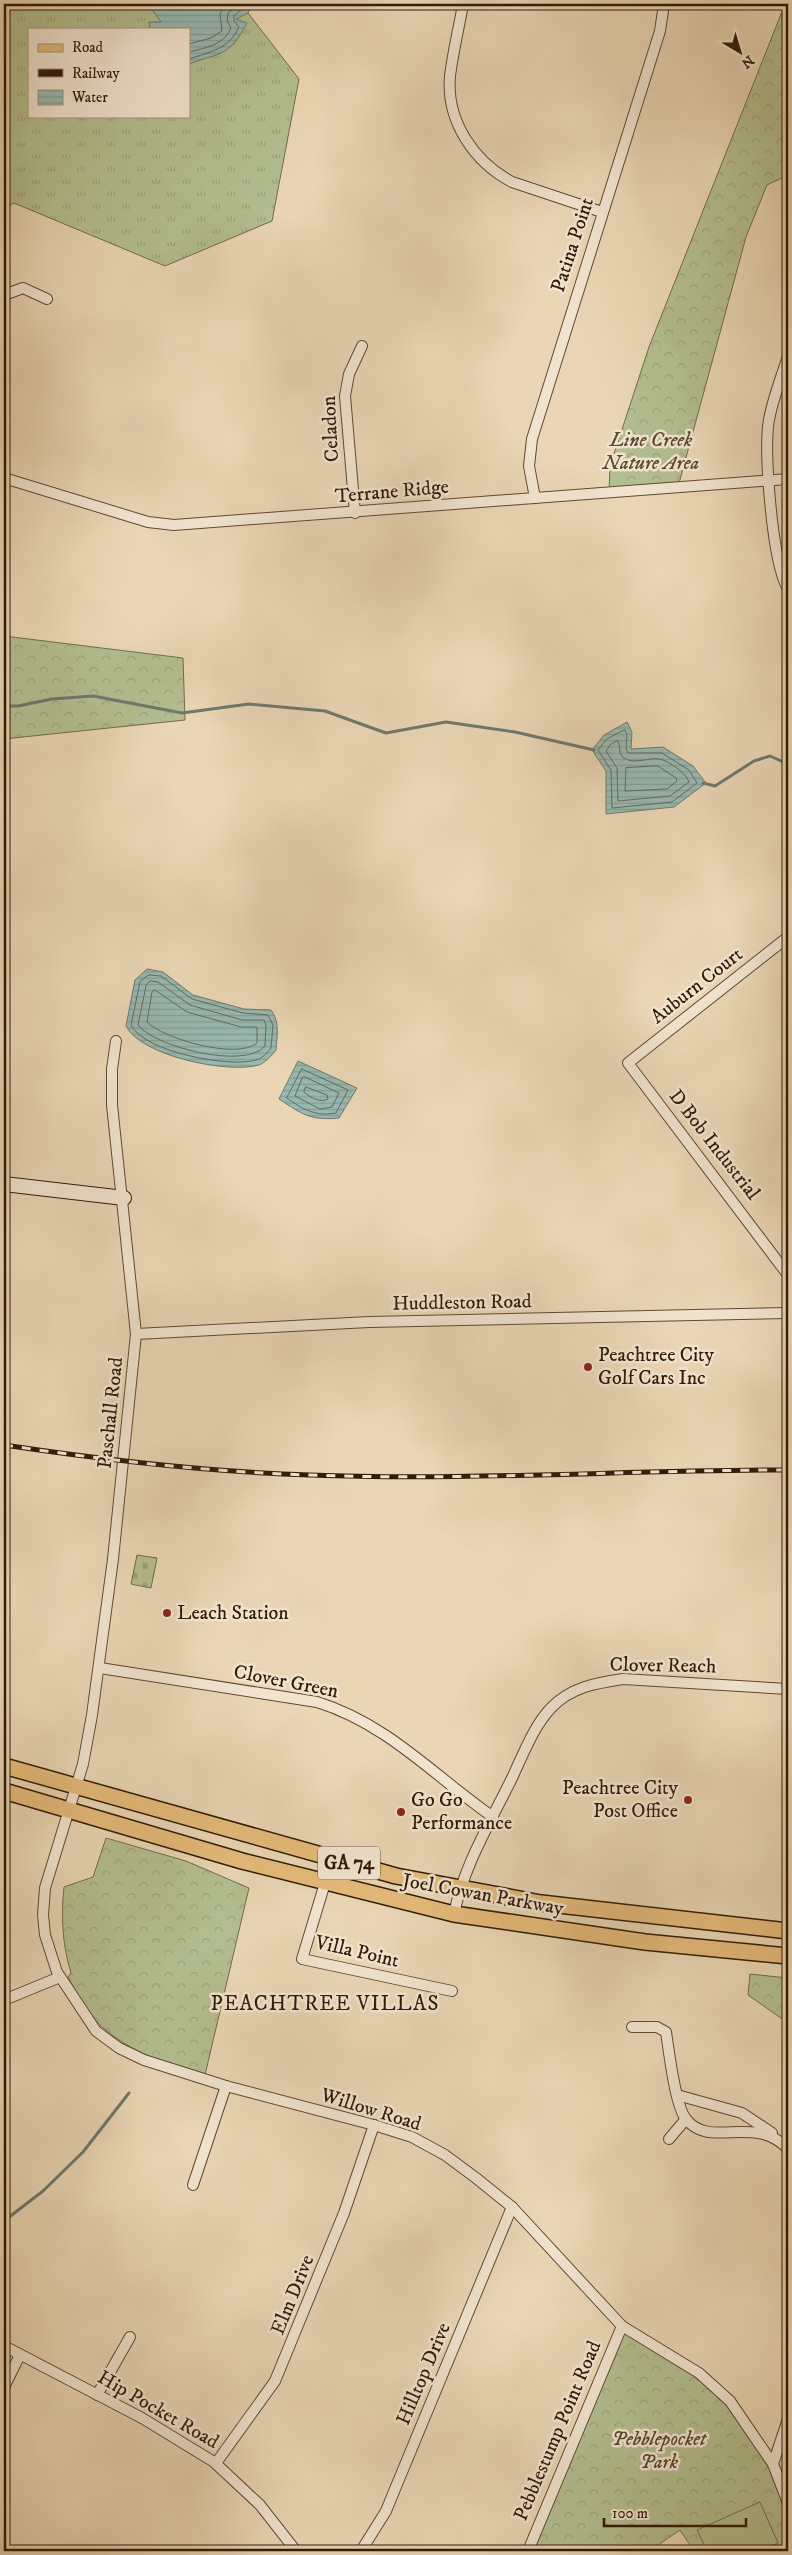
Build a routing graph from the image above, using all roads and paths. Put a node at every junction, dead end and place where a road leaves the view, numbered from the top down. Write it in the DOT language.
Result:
graph roads {
  1 [pos="464,4"];
  2 [pos="664,4"];
  3 [pos="602,212"];
  4 [pos="4,295"];
  5 [pos="47,299"];
  6 [pos="362,346"];
  7 [pos="788,356"];
  8 [pos="4,478"];
  9 [pos="788,479"];
  10 [pos="770,481"];
  11 [pos="535,498"];
  12 [pos="355,513"];
  13 [pos="788,589"];
  14 [pos="788,937"];
  15 [pos="116,1041"];
  16 [pos="628,1062"];
  17 [pos="4,1184"];
  18 [pos="124,1198"];
  19 [pos="788,1275"];
  20 [pos="788,1312"];
  21 [pos="136,1334"];
  22 [pos="100,1668"];
  23 [pos="788,1689"];
  24 [pos="4,1766"];
  25 [pos="76,1787"];
  26 [pos="4,1791"];
  27 [pos="69,1809"];
  28 [pos="493,1817"];
  29 [pos="325,1883"];
  30 [pos="459,1889"];
  31 [pos="454,1914"];
  32 [pos="788,1931"];
  33 [pos="788,1956"];
  34 [pos="60,1977"];
  35 [pos="452,1991"];
  36 [pos="4,1999"];
  37 [pos="4,2005"];
  38 [pos="632,2027"];
  39 [pos="226,2086"];
  40 [pos="677,2095"];
  41 [pos="686,2119"];
  42 [pos="374,2125"];
  43 [pos="668,2139"];
  44 [pos="778,2139"];
  45 [pos="788,2149"];
  46 [pos="193,2185"];
  47 [pos="512,2207"];
  48 [pos="622,2326"];
  49 [pos="130,2337"];
  50 [pos="4,2346"];
  51 [pos="20,2355"];
  52 [pos="4,2387"];
  53 [pos="97,2395"];
  54 [pos="788,2419"];
  55 [pos="216,2463"];
  56 [pos="773,2464"];
  57 [pos="788,2503"];
  58 [pos="296,2551"];
  59 [pos="361,2551"];
  60 [pos="528,2551"];
  1 -- 3 [label="street"];
  2 -- 3 [label="street, Patina Point"];
  3 -- 11 [label="street, Patina Point"];
  4 -- 5 [label="street"];
  6 -- 12 [label="street, Celadon"];
  7 -- 10 [label="street"];
  8 -- 12 [label="street, Terrane Ridge"];
  9 -- 10 [label="street, Terrane Ridge"];
  10 -- 11 [label="street, Terrane Ridge"];
  10 -- 13 [label="street"];
  11 -- 12 [label="street, Terrane Ridge"];
  14 -- 16 [label="street, Auburn Court"];
  15 -- 18 [label="street, Paschall Road"];
  16 -- 19 [label="street, D Bob Industrial"];
  17 -- 18 [label="street"];
  18 -- 21 [label="street, Paschall Road"];
  20 -- 21 [label="street, Huddleston Road"];
  21 -- 22 [label="street, Paschall Road"];
  22 -- 25 [label="street, Paschall Road"];
  22 -- 28 [label="street, Clover Green"];
  23 -- 28 [label="street, Clover Reach"];
  24 -- 25 [label="main road, Joel Cowan Parkway / GA 74"];
  25 -- 27 [label="street, Willow Road"];
  25 -- 30 [label="main road, Joel Cowan Parkway / GA 74"];
  26 -- 27 [label="main road, Joel Cowan Parkway / GA 74"];
  27 -- 29 [label="main road, Joel Cowan Parkway / GA 74"];
  27 -- 34 [label="street, Willow Road"];
  28 -- 30 [label="street, Clover Reach"];
  29 -- 31 [label="main road, Joel Cowan Parkway / GA 74"];
  29 -- 35 [label="street, Villa Point"];
  30 -- 31 [label="street, Clover Reach"];
  30 -- 32 [label="main road, Joel Cowan Parkway / GA 74"];
  31 -- 33 [label="main road, Joel Cowan Parkway / GA 74"];
  34 -- 36 [label="street"];
  34 -- 39 [label="street, Willow Road"];
  36 -- 37 [label="street"];
  38 -- 40 [label="street"];
  39 -- 42 [label="street, Willow Road"];
  39 -- 46 [label="street"];
  40 -- 41 [label="street"];
  40 -- 44 [label="street"];
  41 -- 43 [label="street"];
  41 -- 44 [label="street"];
  42 -- 47 [label="street, Willow Road"];
  42 -- 55 [label="street, Elm Drive"];
  44 -- 45 [label="street"];
  47 -- 48 [label="street, Willow Road"];
  47 -- 59 [label="street, Hilltop Drive"];
  48 -- 56 [label="street, Willow Road"];
  48 -- 60 [label="street, Pebblestump Point Road"];
  49 -- 53 [label="street"];
  50 -- 51 [label="street, Hip Pocket Road"];
  51 -- 52 [label="street"];
  51 -- 53 [label="street, Hip Pocket Road"];
  53 -- 55 [label="street, Hip Pocket Road"];
  54 -- 56 [label="street"];
  55 -- 58 [label="street, Hip Pocket Road"];
  56 -- 57 [label="street, Willow Road"];
}
